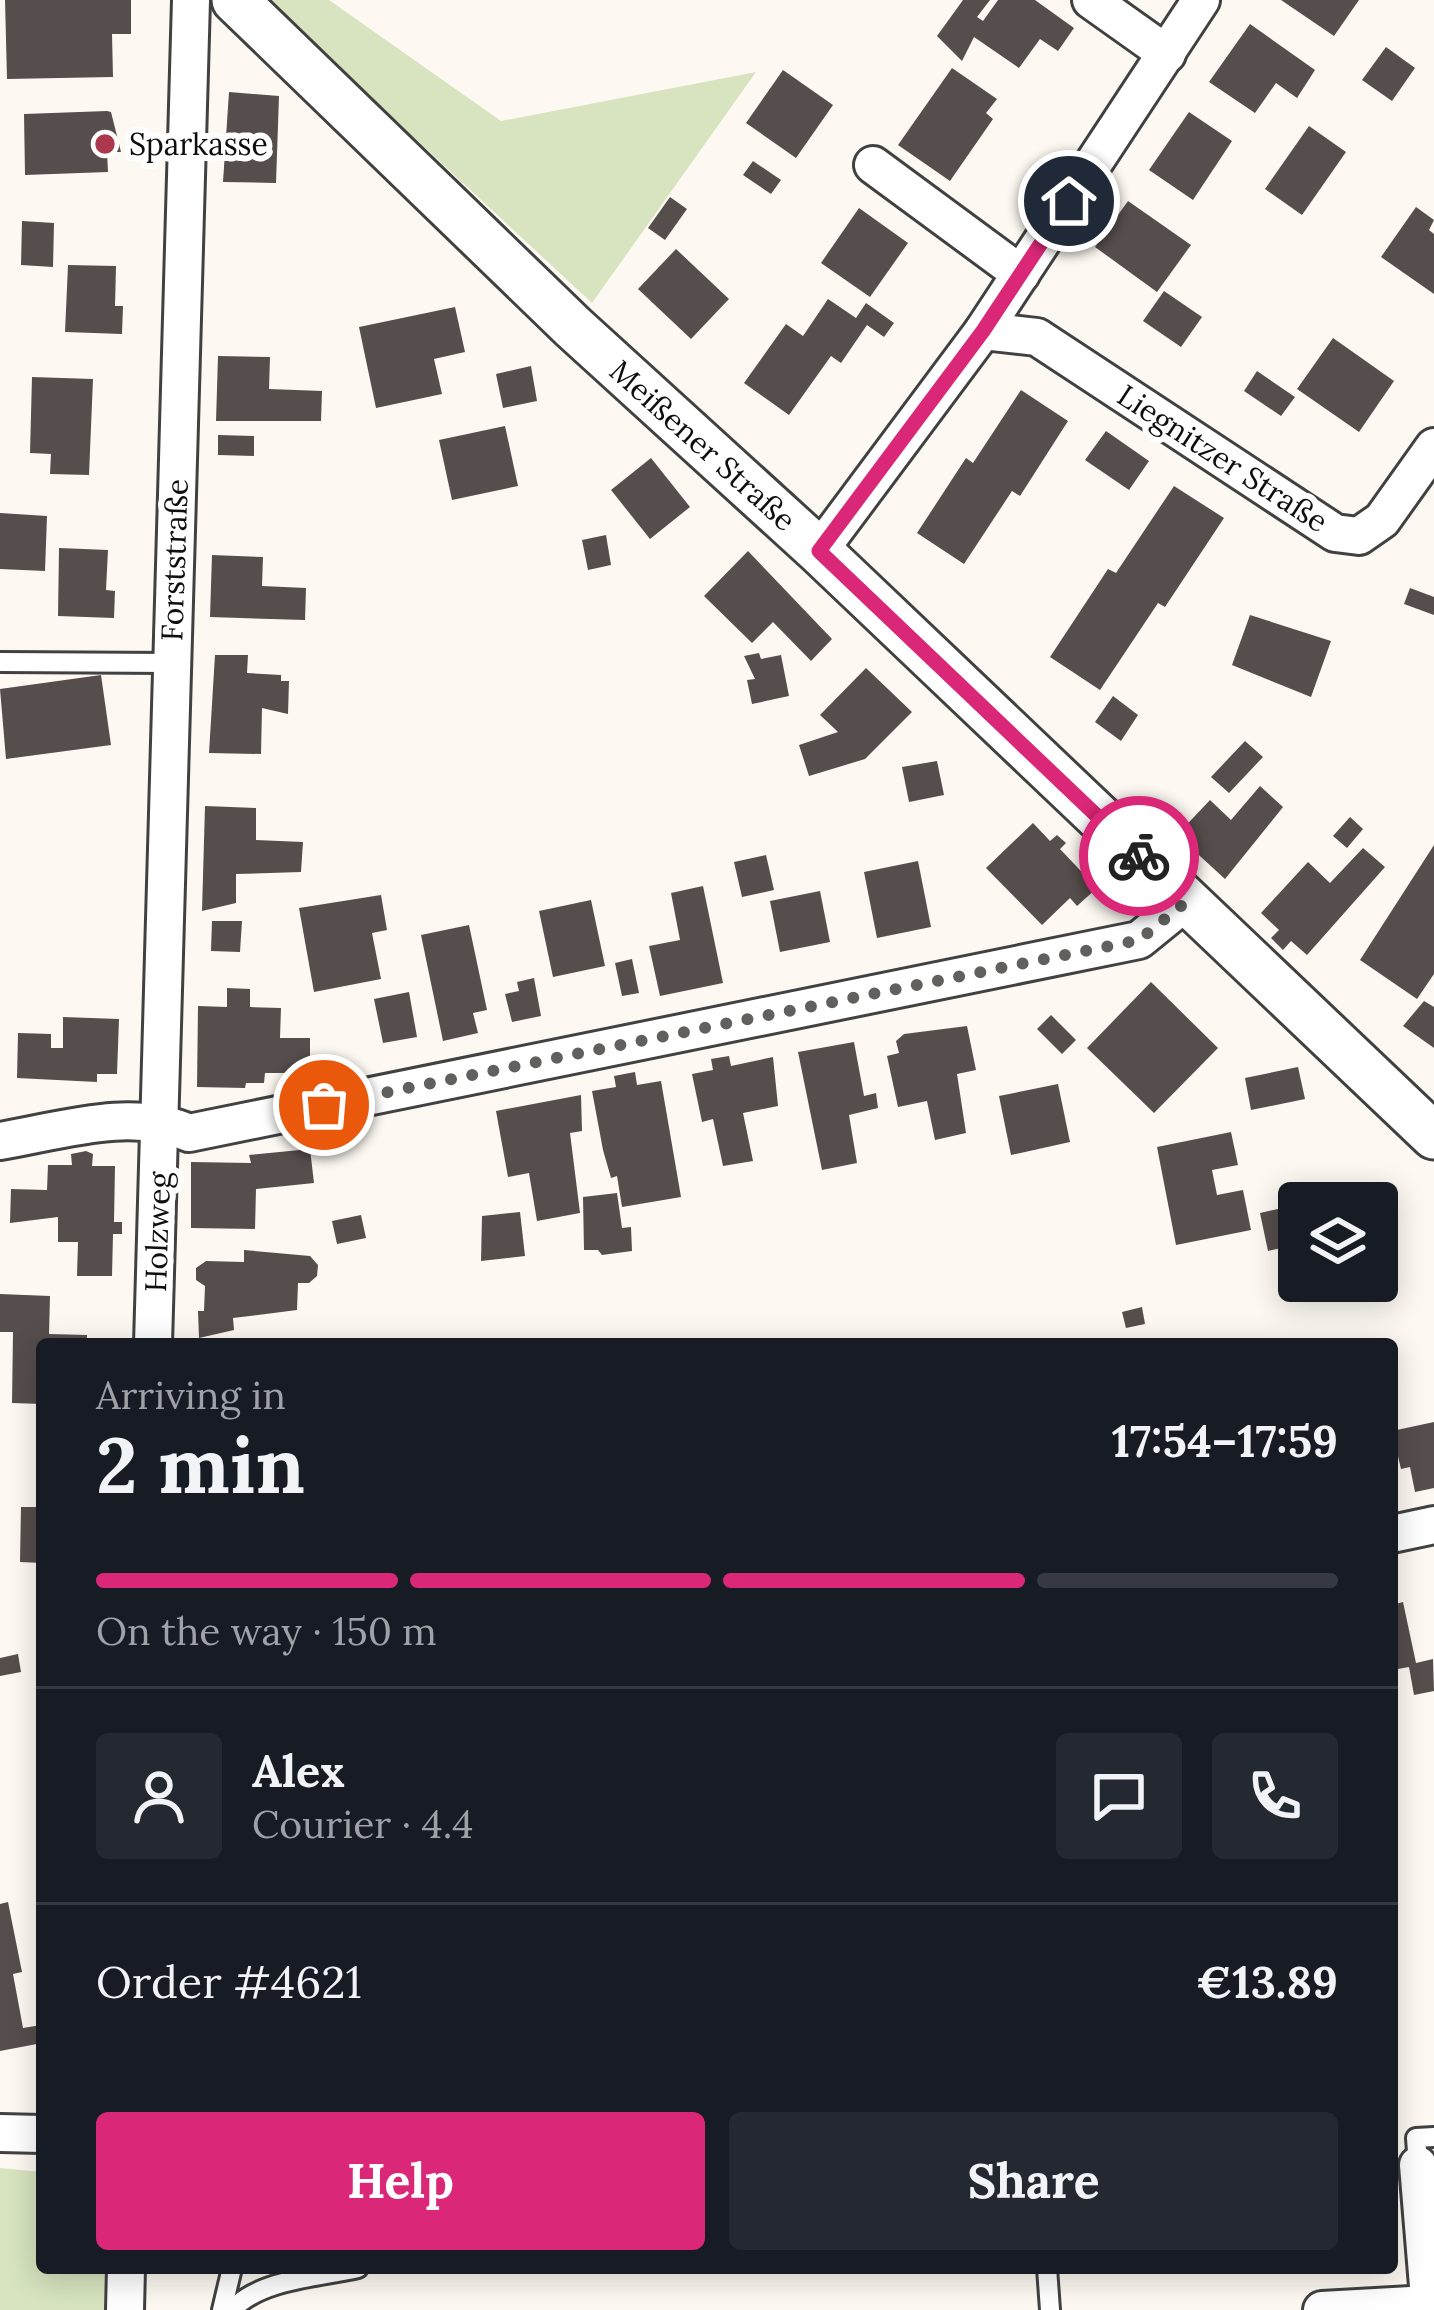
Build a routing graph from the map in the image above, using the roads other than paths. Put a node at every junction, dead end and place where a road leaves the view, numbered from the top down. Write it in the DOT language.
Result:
graph roads {
  1 [pos="191,0"];
  2 [pos="235,0"];
  3 [pos="1091,0"];
  4 [pos="1201,0"];
  5 [pos="1167,53"];
  6 [pos="873,165"];
  7 [pos="1021,274"];
  8 [pos="983,331"];
  9 [pos="1434,447"];
  10 [pos="819,551"];
  11 [pos="0,662"];
  12 [pos="171,663"];
  13 [pos="1187,901"];
  14 [pos="161,1120"];
  15 [pos="1434,1136"];
  16 [pos="0,1142"];
  17 [pos="153,1338"];
  18 [pos="1434,1525"];
  19 [pos="1398,1533"];
  20 [pos="0,2133"];
  21 [pos="36,2134"];
  22 [pos="1426,2151"];
  23 [pos="126,2274"];
  24 [pos="231,2274"];
  25 [pos="331,2274"];
  26 [pos="1047,2274"];
  27 [pos="1430,2307"];
  28 [pos="125,2310"];
  29 [pos="222,2310"];
  30 [pos="232,2310"];
  31 [pos="1050,2310"];
  32 [pos="1322,2310"];
  1 -- 12 [label="street, Forststraße"];
  2 -- 10 [label="street, Meißener Straße"];
  3 -- 5 [label="street"];
  4 -- 5 [label="street"];
  5 -- 7 [label="street"];
  6 -- 7 [label="street"];
  7 -- 8 [label="street"];
  8 -- 9 [label="street, Liegnitzer Straße"];
  8 -- 10 [label="street"];
  10 -- 13 [label="street, Meißener Straße"];
  11 -- 12 [label="lane"];
  12 -- 14 [label="street, Forststraße"];
  13 -- 14 [label="street"];
  13 -- 15 [label="street, Meißener Straße"];
  14 -- 16 [label="street"];
  14 -- 17 [label="street, Holzweg"];
  18 -- 19 [label="street"];
  20 -- 21 [label="street"];
  22 -- 27 [label="street"];
  23 -- 28 [label="street"];
  24 -- 29 [label="lane"];
  25 -- 30 [label="lane"];
  26 -- 31 [label="lane"];
  27 -- 32 [label="street"];
}
